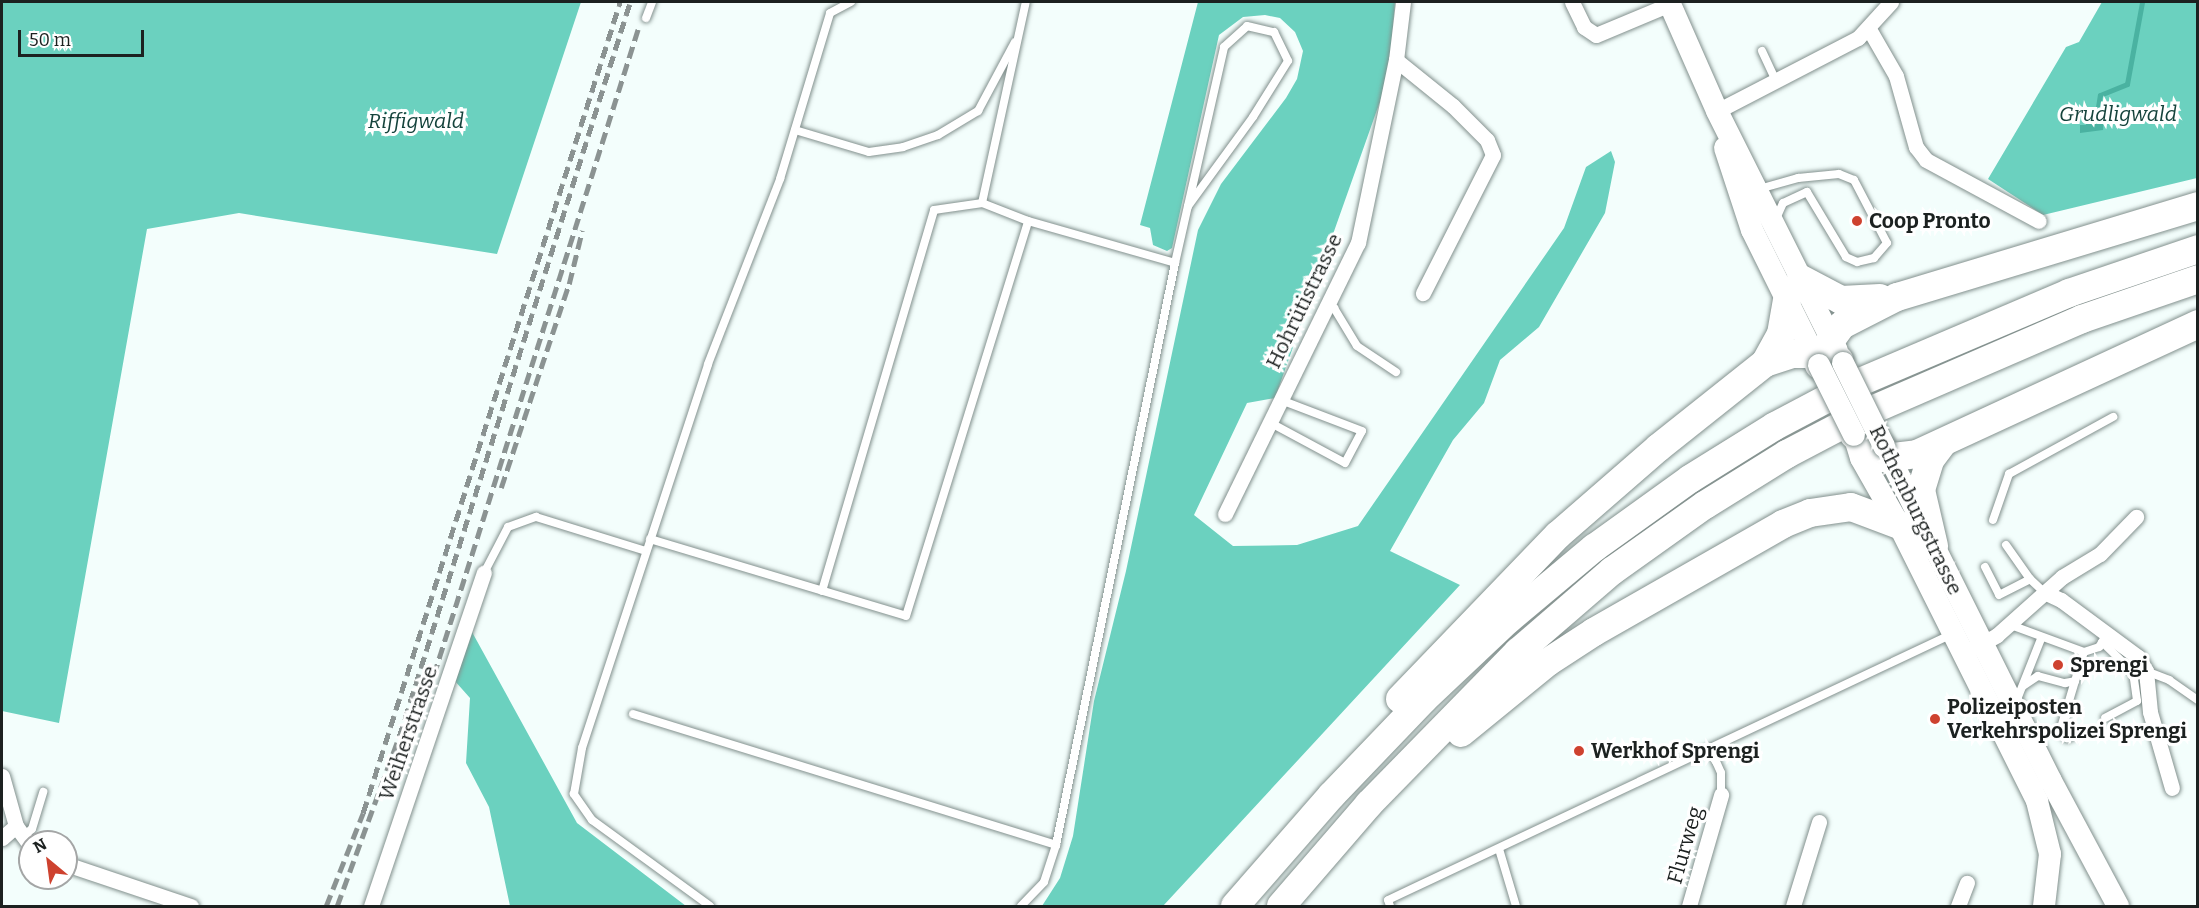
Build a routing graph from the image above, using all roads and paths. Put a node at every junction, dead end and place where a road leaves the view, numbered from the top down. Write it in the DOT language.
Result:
graph roads {
  1 [pos="652,2"];
  2 [pos="850,2"];
  3 [pos="1026,2"];
  4 [pos="1403,2"];
  5 [pos="1572,2"];
  6 [pos="1891,2"];
  7 [pos="1669,3"];
  8 [pos="646,18"];
  9 [pos="1869,29"];
  10 [pos="1020,33"];
  11 [pos="1762,51"];
  12 [pos="1396,60"];
  13 [pos="1776,81"];
  14 [pos="1717,111"];
  15 [pos="795,130"];
  16 [pos="1757,189"];
  17 [pos="982,203"];
  18 [pos="1188,206"];
  19 [pos="2198,206"];
  20 [pos="1028,221"];
  21 [pos="2039,221"];
  22 [pos="1775,227"];
  23 [pos="2198,249"];
  24 [pos="1175,263"];
  25 [pos="2198,279"];
  26 [pos="1794,290"];
  27 [pos="1423,293"];
  28 [pos="1897,297"];
  29 [pos="1326,305"];
  30 [pos="2198,324"];
  31 [pos="1829,355"];
  32 [pos="1765,363"];
  33 [pos="1395,372"];
  34 [pos="1280,399"];
  35 [pos="2113,417"];
  36 [pos="1269,422"];
  37 [pos="1942,443"];
  38 [pos="1873,450"];
  39 [pos="1225,514"];
  40 [pos="2136,518"];
  41 [pos="1993,520"];
  42 [pos="1899,525"];
  43 [pos="650,539"];
  44 [pos="2006,545"];
  45 [pos="1934,546"];
  46 [pos="646,551"];
  47 [pos="1985,567"];
  48 [pos="484,573"];
  49 [pos="2030,579"];
  50 [pos="822,591"];
  51 [pos="2046,593"];
  52 [pos="2008,624"];
  53 [pos="1963,628"];
  54 [pos="2104,638"];
  55 [pos="2041,639"];
  56 [pos="1973,648"];
  57 [pos="2084,652"];
  58 [pos="2146,670"];
  59 [pos="2075,681"];
  60 [pos="2023,686"];
  61 [pos="2198,700"];
  62 [pos="2014,707"];
  63 [pos="633,714"];
  64 [pos="2105,718"];
  65 [pos="2078,733"];
  66 [pos="1710,748"];
  67 [pos="2,776"];
  68 [pos="2172,788"];
  69 [pos="43,792"];
  70 [pos="1721,795"];
  71 [pos="1330,796"];
  72 [pos="1819,822"];
  73 [pos="21,830"];
  74 [pos="31,830"];
  75 [pos="18,836"];
  76 [pos="2,838"];
  77 [pos="1056,844"];
  78 [pos="1498,849"];
  79 [pos="78,869"];
  80 [pos="1967,883"];
  81 [pos="166,903"];
  82 [pos="191,906"];
  83 [pos="371,906"];
  84 [pos="710,906"];
  85 [pos="1021,906"];
  86 [pos="1235,906"];
  87 [pos="1281,906"];
  88 [pos="1296,906"];
  89 [pos="1390,906"];
  90 [pos="1516,906"];
  91 [pos="1689,906"];
  92 [pos="1793,906"];
  93 [pos="1958,906"];
  94 [pos="2044,906"];
  95 [pos="2118,906"];
  1 -- 8 [label="lane"];
  2 -- 15 [label="lane"];
  3 -- 10 [label="lane"];
  4 -- 12 [label="street, Hohrütistrasse"];
  5 -- 7 [label="street"];
  6 -- 9 [label="street"];
  7 -- 14 [label="main road, Rothenburgstrasse"];
  9 -- 13 [label="street"];
  9 -- 21 [label="street"];
  10 -- 15 [label="lane"];
  10 -- 17 [label="lane"];
  11 -- 13 [label="lane"];
  12 -- 27 [label="street"];
  12 -- 29 [label="street, Hohrütistrasse"];
  13 -- 14 [label="street"];
  14 -- 16 [label="main road, Rothenburgstrasse"];
  14 -- 26 [label="main road, Rothenburgstrasse"];
  15 -- 43 [label="lane"];
  16 -- 22 [label="main road, Rothenburgstrasse"];
  16 -- 22 [label="lane"];
  17 -- 20 [label="lane"];
  17 -- 50 [label="lane"];
  18 -- 18 [label="lane"];
  18 -- 24 [label="lane"];
  19 -- 28 [label="highway"];
  20 -- 24 [label="lane"];
  20 -- 50 [label="lane"];
  22 -- 26 [label="main road, Rothenburgstrasse"];
  23 -- 71 [label="highway"];
  24 -- 77 [label="lane"];
  25 -- 87 [label="highway"];
  26 -- 28 [label="highway"];
  26 -- 31 [label="main road, Rothenburgstrasse"];
  26 -- 32 [label="highway"];
  28 -- 31 [label="highway"];
  29 -- 33 [label="lane"];
  29 -- 34 [label="street, Hohrütistrasse"];
  30 -- 37 [label="highway"];
  31 -- 32 [label="highway"];
  31 -- 38 [label="main road, Rothenburgstrasse, bridge"];
  31 -- 38 [label="main road, Rothenburgstrasse, bridge"];
  32 -- 71 [label="highway"];
  34 -- 36 [label="street, Hohrütistrasse"];
  34 -- 36 [label="lane"];
  35 -- 41 [label="lane"];
  36 -- 39 [label="street, Hohrütistrasse"];
  37 -- 38 [label="highway"];
  37 -- 45 [label="highway"];
  38 -- 42 [label="main road, Rothenburgstrasse"];
  38 -- 45 [label="main road, Rothenburgstrasse"];
  40 -- 51 [label="street"];
  42 -- 53 [label="main road, Rothenburgstrasse"];
  42 -- 88 [label="highway"];
  43 -- 46 [label="lane"];
  43 -- 50 [label="lane"];
  44 -- 49 [label="lane"];
  45 -- 53 [label="main road, Rothenburgstrasse"];
  46 -- 48 [label="lane"];
  46 -- 84 [label="lane"];
  47 -- 49 [label="lane"];
  48 -- 83 [label="street, Weiherstrasse"];
  49 -- 51 [label="lane"];
  51 -- 52 [label="street"];
  51 -- 54 [label="street"];
  52 -- 55 [label="lane"];
  52 -- 56 [label="street"];
  53 -- 56 [label="main road, Rothenburgstrasse"];
  53 -- 66 [label="lane"];
  54 -- 57 [label="lane"];
  54 -- 58 [label="street"];
  54 -- 64 [label="lane"];
  55 -- 57 [label="lane"];
  55 -- 60 [label="lane"];
  56 -- 62 [label="main road, Rothenburgstrasse"];
  56 -- 94 [label="main road, Rothenburgstrasse"];
  57 -- 59 [label="lane"];
  58 -- 61 [label="lane"];
  58 -- 68 [label="street"];
  59 -- 60 [label="lane"];
  59 -- 65 [label="lane"];
  60 -- 62 [label="lane"];
  62 -- 95 [label="main road, Rothenburgstrasse"];
  63 -- 77 [label="lane"];
  66 -- 70 [label="lane"];
  66 -- 78 [label="lane"];
  67 -- 73 [label="street"];
  69 -- 74 [label="lane"];
  70 -- 91 [label="street, Flurweg"];
  71 -- 86 [label="highway"];
  72 -- 92 [label="street"];
  75 -- 76 [label="street"];
  77 -- 85 [label="lane"];
  78 -- 89 [label="lane"];
  78 -- 90 [label="lane"];
  79 -- 81 [label="street"];
  80 -- 93 [label="street"];
  81 -- 82 [label="street"];
}
